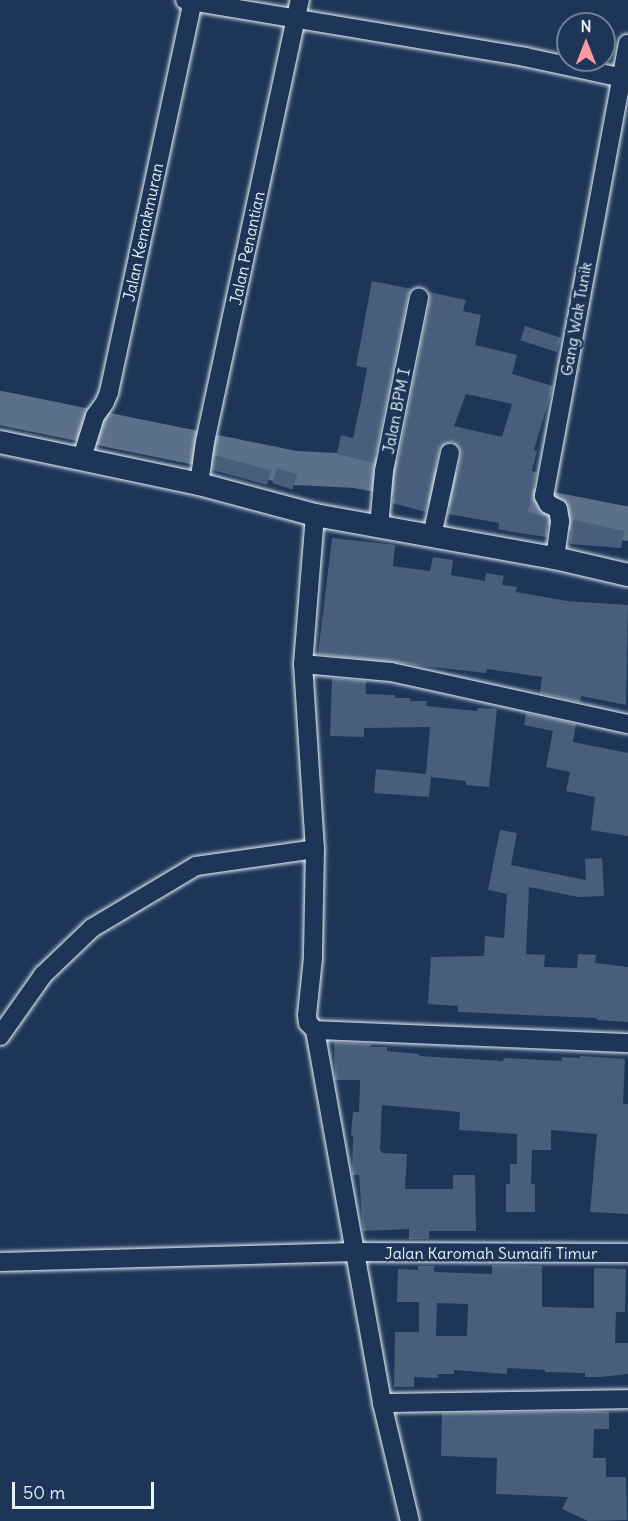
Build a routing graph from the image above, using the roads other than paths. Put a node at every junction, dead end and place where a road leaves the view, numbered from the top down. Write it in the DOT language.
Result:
graph roads {
  1 [pos="189,1"];
  2 [pos="299,8"];
  3 [pos="625,67"];
  4 [pos="419,297"];
  5 [pos="0,442"];
  6 [pos="450,453"];
  7 [pos="82,458"];
  8 [pos="199,484"];
  9 [pos="315,514"];
  10 [pos="379,527"];
  11 [pos="432,536"];
  12 [pos="555,558"];
  13 [pos="628,575"];
  14 [pos="303,664"];
  15 [pos="628,724"];
  16 [pos="315,849"];
  17 [pos="315,1030"];
  18 [pos="0,1036"];
  19 [pos="628,1043"];
  20 [pos="355,1252"];
  21 [pos="628,1253"];
  22 [pos="0,1262"];
  23 [pos="628,1399"];
  24 [pos="382,1403"];
  25 [pos="410,1521"];
  1 -- 2 [label="street"];
  1 -- 7 [label="street, Jalan Kemakmuran"];
  2 -- 3 [label="street"];
  2 -- 8 [label="street, Jalan Penantian"];
  3 -- 12 [label="street, Gang Wak Tunik"];
  4 -- 10 [label="street, Jalan BPM I"];
  5 -- 7 [label="street"];
  6 -- 11 [label="street"];
  7 -- 8 [label="street"];
  8 -- 9 [label="street"];
  9 -- 10 [label="street"];
  9 -- 14 [label="street"];
  10 -- 11 [label="street"];
  11 -- 12 [label="street"];
  12 -- 13 [label="street"];
  14 -- 15 [label="street"];
  14 -- 16 [label="street"];
  16 -- 17 [label="street"];
  16 -- 18 [label="street"];
  17 -- 19 [label="street"];
  17 -- 20 [label="street"];
  20 -- 21 [label="street, Jalan Karomah Sumaifi Timur"];
  20 -- 22 [label="street, Jalan Karomah Sumaifi Timur"];
  20 -- 24 [label="street"];
  23 -- 24 [label="street"];
  24 -- 25 [label="street"];
}
